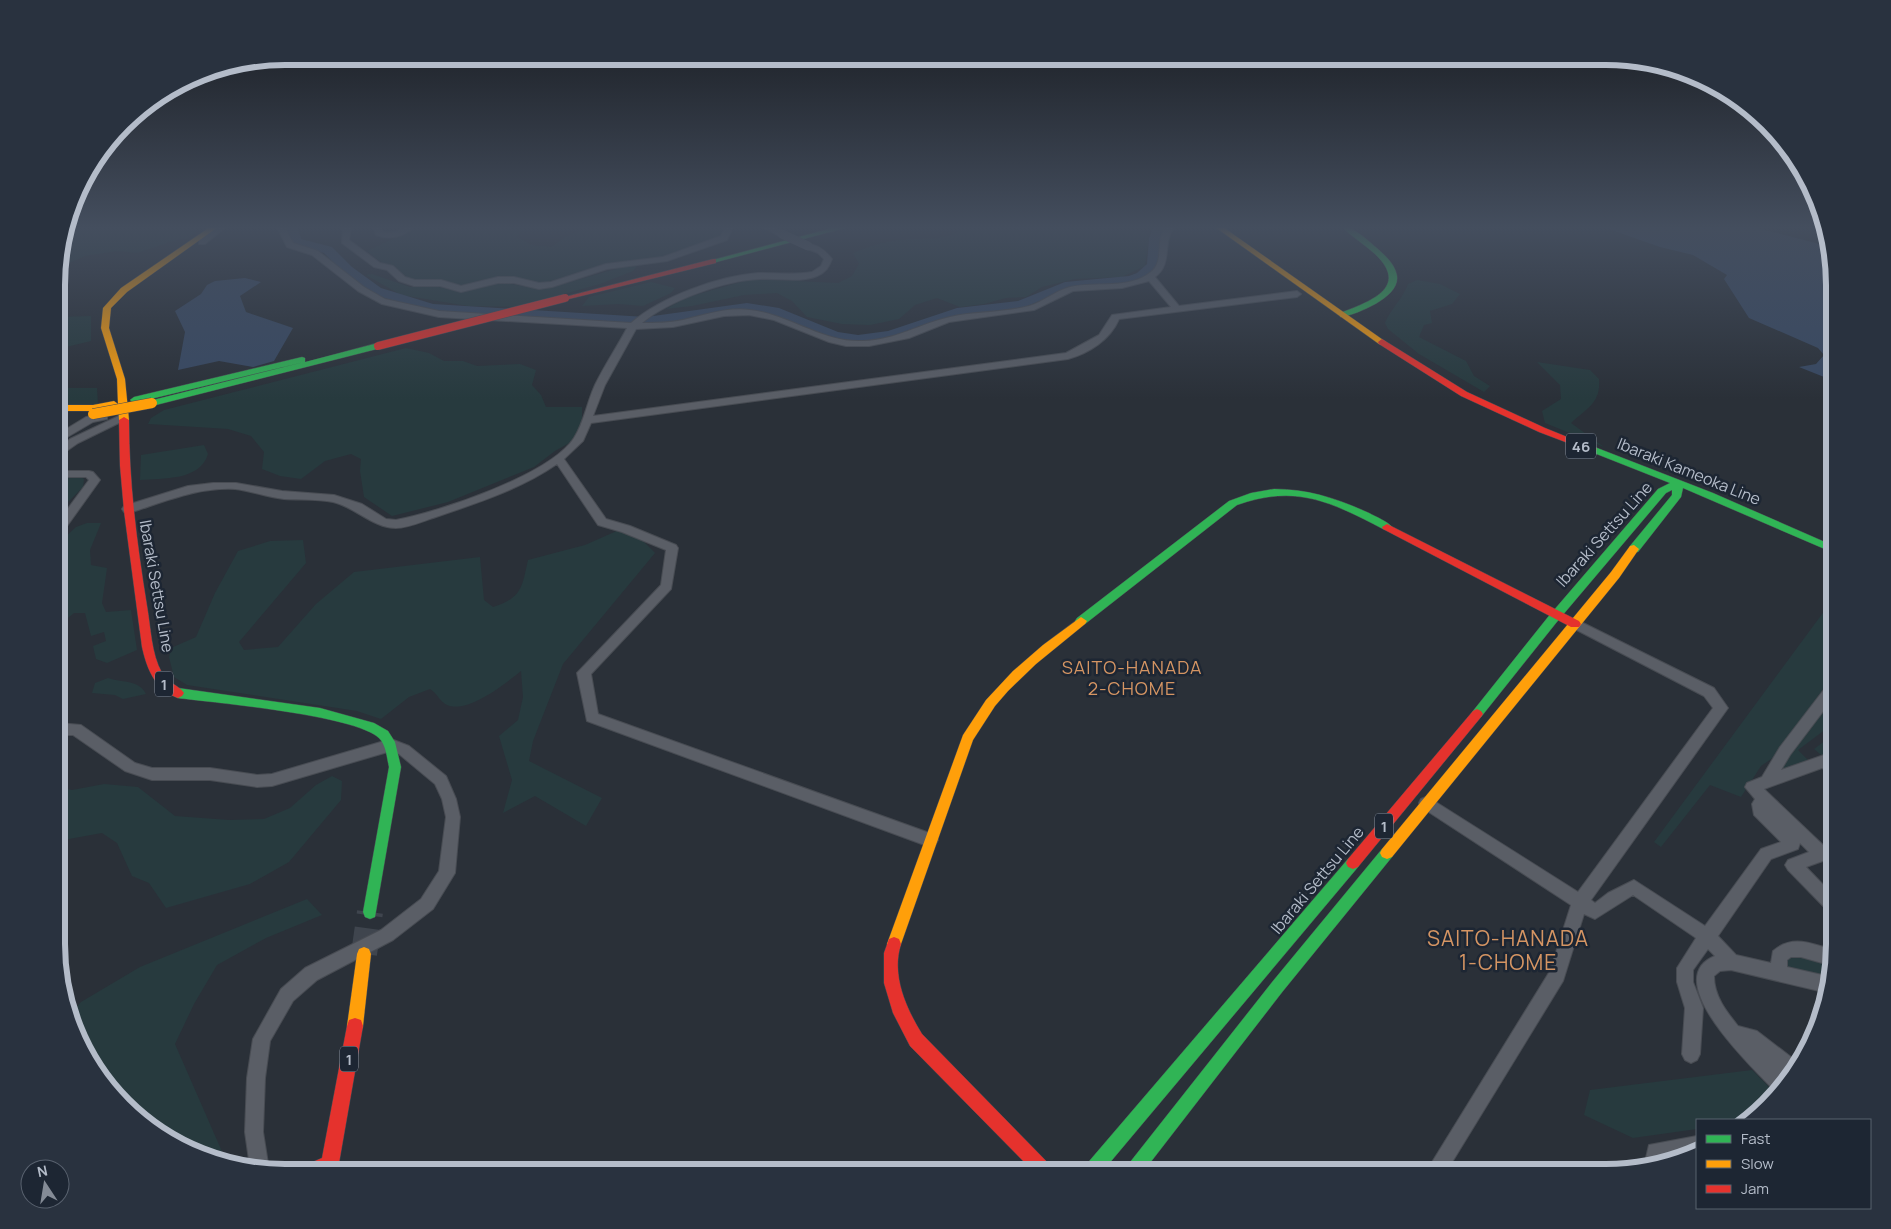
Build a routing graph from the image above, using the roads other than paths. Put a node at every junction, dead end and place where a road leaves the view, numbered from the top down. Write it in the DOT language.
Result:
graph roads {
  1 [pos="133,284"];
  2 [pos="355,284"];
  3 [pos="445,284"];
  4 [pos="482,284"];
  5 [pos="532,284"];
  6 [pos="545,284"];
  7 [pos="619,284"];
  8 [pos="718,284"];
  9 [pos="1126,284"];
  10 [pos="1156,284"];
  11 [pos="1301,284"];
  12 [pos="1394,284"];
  13 [pos="1297,294"];
  14 [pos="1177,309"];
  15 [pos="1343,315"];
  16 [pos="637,323"];
  17 [pos="458,325"];
  18 [pos="300,365"];
  19 [pos="65,408"];
  20 [pos="123,411"];
  21 [pos="92,416"];
  22 [pos="65,418"];
  23 [pos="587,420"];
  24 [pos="65,433"];
  25 [pos="65,439"];
  26 [pos="74,441"];
  27 [pos="65,448"];
  28 [pos="559,459"];
  29 [pos="65,474"];
  30 [pos="1678,483"];
  31 [pos="128,510"];
  32 [pos="65,521"];
  33 [pos="1826,547"];
  34 [pos="1556,614"];
  35 [pos="1575,624"];
  36 [pos="1826,697"];
  37 [pos="65,729"];
  38 [pos="391,745"];
  39 [pos="1826,763"];
  40 [pos="1766,782"];
  41 [pos="1766,800"];
  42 [pos="1426,803"];
  43 [pos="930,840"];
  44 [pos="1826,850"];
  45 [pos="1826,853"];
  46 [pos="1826,896"];
  47 [pos="1580,902"];
  48 [pos="370,912"];
  49 [pos="1708,937"];
  50 [pos="364,954"];
  51 [pos="1826,956"];
  52 [pos="1731,962"];
  53 [pos="1779,972"];
  54 [pos="1823,983"];
  55 [pos="1735,1034"];
  56 [pos="1690,1054"];
  57 [pos="1789,1066"];
  58 [pos="1778,1081"];
  59 [pos="1693,1146"];
  60 [pos="1655,1159"];
  61 [pos="259,1162"];
  62 [pos="332,1164"];
  63 [pos="1037,1164"];
  64 [pos="1098,1164"];
  65 [pos="1139,1164"];
  66 [pos="1440,1164"];
  1 -- 20 [label="main road, Ibaraki Settsu Line / 1"];
  2 -- 16 [label="street"];
  3 -- 4 [label="street"];
  5 -- 6 [label="street"];
  7 -- 17 [label="main road, bridge"];
  8 -- 16 [label="street, bridge"];
  9 -- 16 [label="street"];
  10 -- 14 [label="street"];
  11 -- 15 [label="main road"];
  12 -- 15 [label="main road"];
  13 -- 14 [label="street"];
  14 -- 23 [label="street"];
  15 -- 30 [label="main road, Ibaraki Kameoka Line / 46"];
  16 -- 23 [label="street"];
  17 -- 18 [label="main road, bridge"];
  17 -- 18 [label="main road, bridge"];
  18 -- 20 [label="main road"];
  18 -- 21 [label="main road, bridge"];
  19 -- 20 [label="main road"];
  20 -- 21 [label="street"];
  20 -- 26 [label="street"];
  20 -- 31 [label="main road, Ibaraki Settsu Line / 1"];
  21 -- 22 [label="main road"];
  21 -- 24 [label="street"];
  23 -- 28 [label="street"];
  25 -- 26 [label="street"];
  26 -- 27 [label="street"];
  28 -- 31 [label="street"];
  28 -- 43 [label="street"];
  29 -- 32 [label="street"];
  30 -- 33 [label="main road, Ibaraki Kameoka Line / 46"];
  30 -- 34 [label="main road, Ibaraki Settsu Line / 1"];
  30 -- 35 [label="main road, Ibaraki Settsu Line / 1"];
  31 -- 38 [label="main road, Ibaraki Settsu Line / 1"];
  34 -- 35 [label="main road"];
  34 -- 43 [label="main road"];
  34 -- 64 [label="main road, Ibaraki Settsu Line / 1"];
  35 -- 42 [label="main road, Ibaraki Settsu Line / 1"];
  35 -- 47 [label="street"];
  36 -- 40 [label="street"];
  37 -- 38 [label="street"];
  38 -- 48 [label="main road"];
  38 -- 61 [label="street"];
  39 -- 40 [label="street"];
  40 -- 41 [label="street"];
  41 -- 44 [label="street"];
  41 -- 49 [label="street"];
  42 -- 47 [label="street"];
  42 -- 65 [label="main road, Ibaraki Settsu Line / 1"];
  43 -- 63 [label="main road"];
  45 -- 46 [label="street"];
  47 -- 49 [label="street"];
  47 -- 66 [label="street"];
  49 -- 52 [label="street"];
  49 -- 56 [label="street"];
  50 -- 62 [label="main road, 1"];
  51 -- 53 [label="street"];
  52 -- 53 [label="street"];
  52 -- 55 [label="street"];
  53 -- 54 [label="street"];
  55 -- 57 [label="street"];
  55 -- 58 [label="street"];
  59 -- 60 [label="street"];
}
